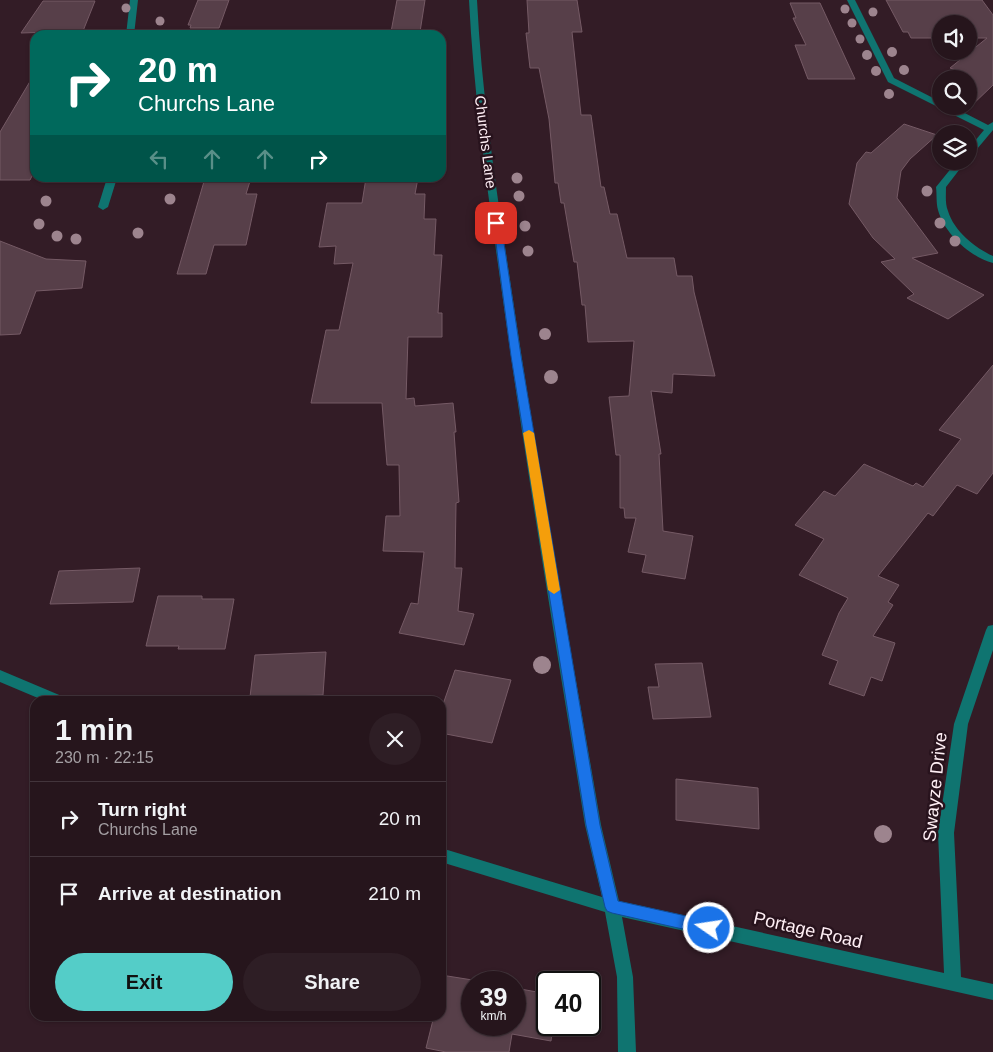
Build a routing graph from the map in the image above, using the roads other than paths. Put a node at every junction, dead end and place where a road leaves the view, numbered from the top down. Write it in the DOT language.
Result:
graph roads {
  1 [pos="134,0"];
  2 [pos="474,0"];
  3 [pos="851,0"];
  4 [pos="131,30"];
  5 [pos="932,101"];
  6 [pos="963,115"];
  7 [pos="991,127"];
  8 [pos="977,144"];
  9 [pos="955,170"];
  10 [pos="111,182"];
  11 [pos="103,207"];
  12 [pos="993,260"];
  13 [pos="993,630"];
  14 [pos="0,676"];
  15 [pos="47,696"];
  16 [pos="446,857"];
  17 [pos="612,907"];
  18 [pos="953,983"];
  19 [pos="993,992"];
  20 [pos="627,1052"];
  1 -- 4 [label="street"];
  2 -- 17 [label="street, Churchs Lane"];
  3 -- 5 [label="street"];
  6 -- 7 [label="street"];
  7 -- 8 [label="street"];
  9 -- 12 [label="street"];
  10 -- 11 [label="street"];
  13 -- 18 [label="street, Swayze Drive"];
  14 -- 15 [label="street"];
  16 -- 17 [label="street, Portage Road"];
  17 -- 18 [label="street, Portage Road"];
  17 -- 20 [label="street, Churchs Lane"];
  18 -- 19 [label="street, Portage Road"];
}
